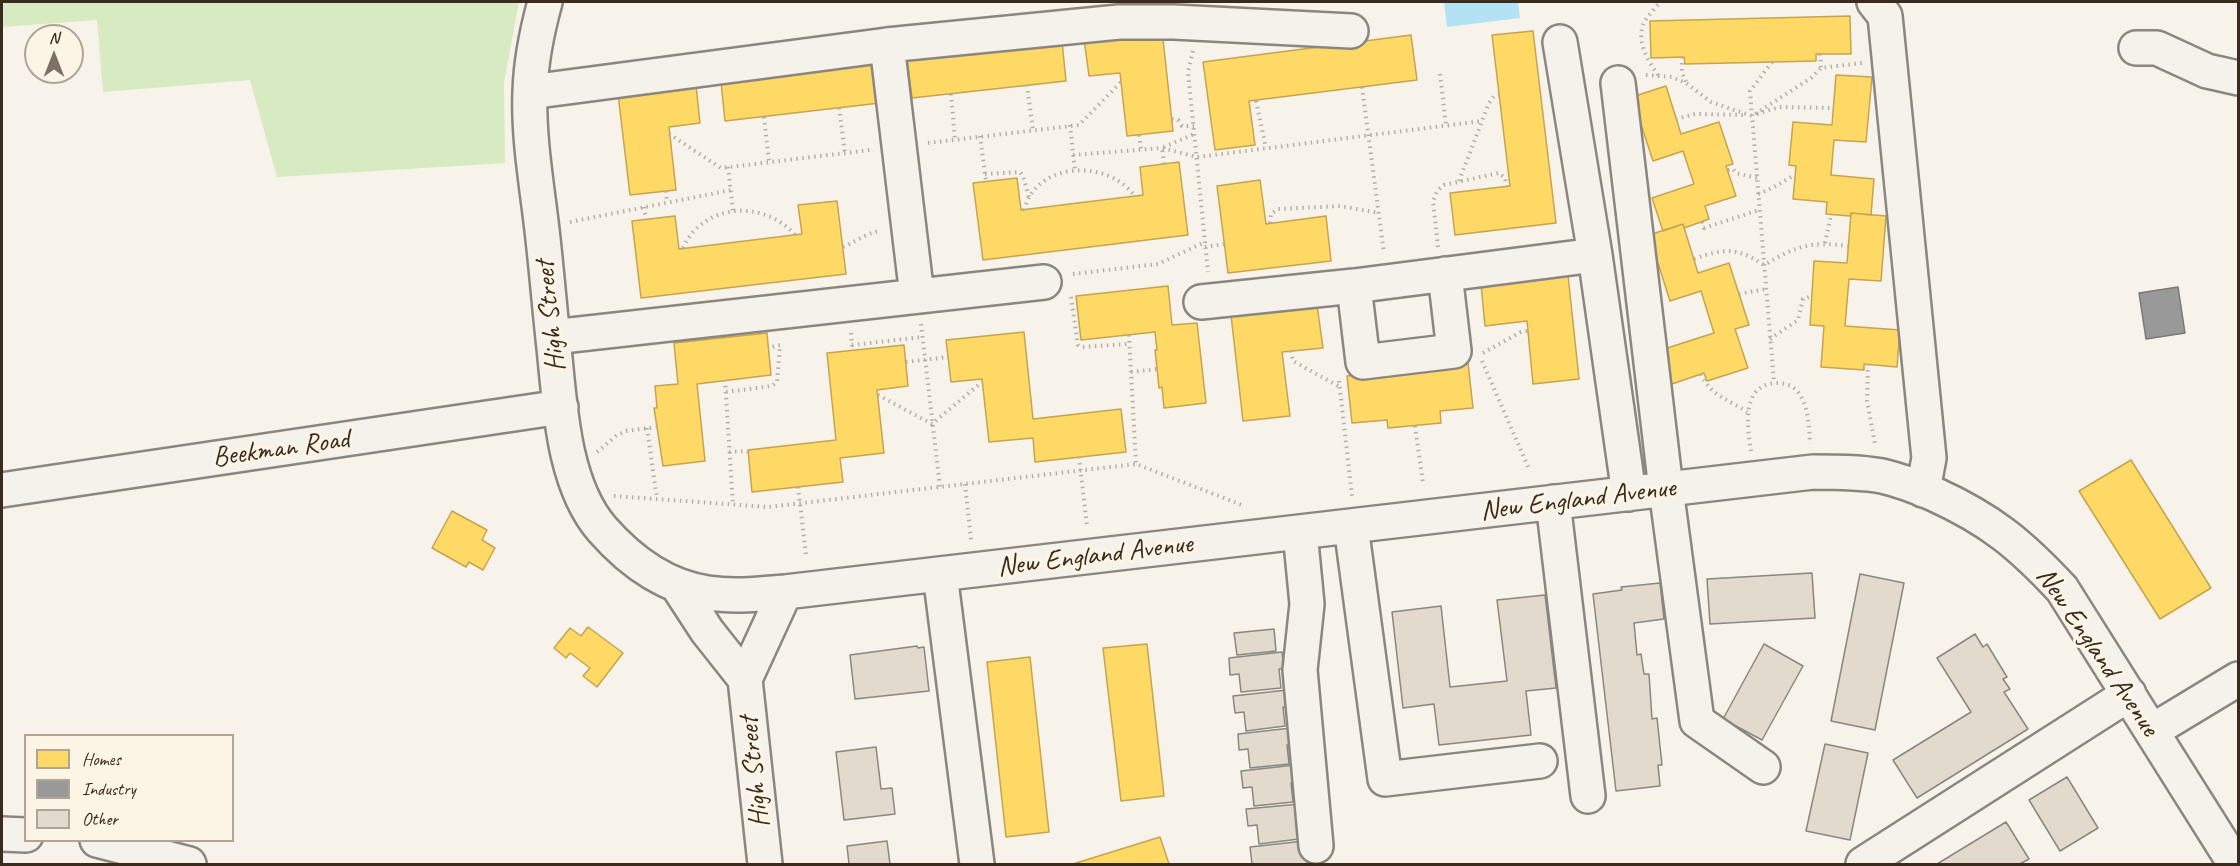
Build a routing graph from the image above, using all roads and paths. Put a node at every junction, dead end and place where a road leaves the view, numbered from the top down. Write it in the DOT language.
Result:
graph roads {
  1 [pos="545,2"];
  2 [pos="1660,2"];
  3 [pos="1874,2"];
  4 [pos="1195,23"];
  5 [pos="1350,31"];
  6 [pos="1560,42"];
  7 [pos="887,45"];
  8 [pos="2136,48"];
  9 [pos="1820,54"];
  10 [pos="1682,57"];
  11 [pos="1889,60"];
  12 [pos="1772,62"];
  13 [pos="1821,68"];
  14 [pos="1440,74"];
  15 [pos="1659,75"];
  16 [pos="2238,78"];
  17 [pos="1618,83"];
  18 [pos="1686,83"];
  19 [pos="1027,85"];
  20 [pos="1362,87"];
  21 [pos="530,92"];
  22 [pos="951,94"];
  23 [pos="1499,95"];
  24 [pos="1256,100"];
  25 [pos="839,108"];
  26 [pos="1833,108"];
  27 [pos="1752,116"];
  28 [pos="764,117"];
  29 [pos="1172,119"];
  30 [pos="1676,119"];
  31 [pos="1482,121"];
  32 [pos="1070,125"];
  33 [pos="1446,125"];
  34 [pos="1194,126"];
  35 [pos="1033,130"];
  36 [pos="1194,134"];
  37 [pos="1139,135"];
  38 [pos="1368,135"];
  39 [pos="980,136"];
  40 [pos="955,140"];
  41 [pos="1162,148"];
  42 [pos="1266,148"];
  43 [pos="1141,150"];
  44 [pos="845,153"];
  45 [pos="1073,155"];
  46 [pos="1197,157"];
  47 [pos="769,162"];
  48 [pos="1164,164"];
  49 [pos="728,167"];
  50 [pos="1728,170"];
  51 [pos="1075,171"];
  52 [pos="985,174"];
  53 [pos="1795,175"];
  54 [pos="1757,178"];
  55 [pos="986,181"];
  56 [pos="1459,182"];
  57 [pos="1506,186"];
  58 [pos="731,190"];
  59 [pos="666,191"];
  60 [pos="1758,194"];
  61 [pos="1029,197"];
  62 [pos="1135,197"];
  63 [pos="667,202"];
  64 [pos="644,207"];
  65 [pos="1024,210"];
  66 [pos="1760,210"];
  67 [pos="734,211"];
  68 [pos="1379,213"];
  69 [pos="1831,215"];
  70 [pos="646,219"];
  71 [pos="1702,222"];
  72 [pos="560,223"];
  73 [pos="1270,223"];
  74 [pos="909,228"];
  75 [pos="795,235"];
  76 [pos="1825,243"];
  77 [pos="1224,244"];
  78 [pos="1205,245"];
  79 [pos="1848,246"];
  80 [pos="843,247"];
  81 [pos="683,248"];
  82 [pos="1595,255"];
  83 [pos="1694,259"];
  84 [pos="1764,265"];
  85 [pos="1445,274"];
  86 [pos="1388,281"];
  87 [pos="1044,282"];
  88 [pos="1354,286"];
  89 [pos="1766,289"];
  90 [pos="1739,294"];
  91 [pos="917,296"];
  92 [pos="1812,296"];
  93 [pos="1206,302"];
  94 [pos="847,305"];
  95 [pos="1528,331"];
  96 [pos="1129,334"];
  97 [pos="553,337"];
  98 [pos="922,337"];
  99 [pos="1770,339"];
  100 [pos="1130,344"];
  101 [pos="768,348"];
  102 [pos="1291,351"];
  103 [pos="948,357"];
  104 [pos="925,360"];
  105 [pos="906,362"];
  106 [pos="1868,364"];
  107 [pos="1157,369"];
  108 [pos="1131,372"];
  109 [pos="1701,374"];
  110 [pos="1339,378"];
  111 [pos="725,380"];
  112 [pos="982,382"];
  113 [pos="1774,383"];
  114 [pos="1340,388"];
  115 [pos="726,392"];
  116 [pos="878,395"];
  117 [pos="561,407"];
  118 [pos="1747,412"];
  119 [pos="932,424"];
  120 [pos="1415,426"];
  121 [pos="657,427"];
  122 [pos="646,428"];
  123 [pos="729,452"];
  124 [pos="748,452"];
  125 [pos="591,454"];
  126 [pos="1079,457"];
  127 [pos="1136,464"];
  128 [pos="1081,471"];
  129 [pos="1530,471"];
  130 [pos="1813,471"];
  131 [pos="1871,475"];
  132 [pos="1754,478"];
  133 [pos="1423,483"];
  134 [pos="965,484"];
  135 [pos="798,487"];
  136 [pos="940,487"];
  137 [pos="1666,489"];
  138 [pos="2,490"];
  139 [pos="1923,490"];
  140 [pos="1629,494"];
  141 [pos="609,496"];
  142 [pos="657,499"];
  143 [pos="1553,502"];
  144 [pos="800,503"];
  145 [pos="733,505"];
  146 [pos="1242,505"];
  147 [pos="1351,526"];
  148 [pos="1300,532"];
  149 [pos="806,555"];
  150 [pos="1090,557"];
  151 [pos="975,570"];
  152 [pos="940,574"];
  153 [pos="677,585"];
  154 [pos="785,592"];
  155 [pos="736,595"];
  156 [pos="2238,678"];
  157 [pos="745,679"];
  158 [pos="2129,694"];
  159 [pos="2152,731"];
  160 [pos="1540,761"];
  161 [pos="1763,767"];
  162 [pos="1588,796"];
  163 [pos="2,834"];
  164 [pos="24,835"];
  165 [pos="105,842"];
  166 [pos="1316,846"];
  167 [pos="189,864"];
  168 [pos="765,864"];
  169 [pos="977,864"];
  170 [pos="1863,864"];
  171 [pos="2235,864"];
  1 -- 21 [label="street, High Street"];
  2 -- 15 [label="path"];
  3 -- 11 [label="street"];
  4 -- 5 [label="street"];
  4 -- 7 [label="street"];
  4 -- 34 [label="path"];
  6 -- 82 [label="street"];
  7 -- 21 [label="street"];
  7 -- 74 [label="street"];
  8 -- 16 [label="street"];
  9 -- 13 [label="path"];
  10 -- 18 [label="path"];
  11 -- 13 [label="path"];
  11 -- 139 [label="street"];
  12 -- 27 [label="path"];
  13 -- 27 [label="path"];
  14 -- 33 [label="path"];
  15 -- 17 [label="path"];
  15 -- 18 [label="path"];
  17 -- 137 [label="street"];
  18 -- 27 [label="path"];
  19 -- 35 [label="path"];
  20 -- 38 [label="path"];
  21 -- 97 [label="street, High Street"];
  22 -- 40 [label="path"];
  23 -- 31 [label="path"];
  24 -- 42 [label="path"];
  25 -- 44 [label="path"];
  26 -- 27 [label="path"];
  27 -- 30 [label="path"];
  27 -- 54 [label="path"];
  28 -- 47 [label="path"];
  29 -- 34 [label="path"];
  31 -- 33 [label="path"];
  31 -- 56 [label="path"];
  32 -- 45 [label="path"];
  33 -- 38 [label="path"];
  34 -- 36 [label="path"];
  36 -- 41 [label="path"];
  36 -- 46 [label="path"];
  37 -- 43 [label="path"];
  38 -- 42 [label="path"];
  38 -- 68 [label="path"];
  39 -- 52 [label="path"];
  41 -- 43 [label="path"];
  41 -- 46 [label="path"];
  41 -- 48 [label="path"];
  42 -- 46 [label="path"];
  43 -- 45 [label="path"];
  45 -- 51 [label="path"];
  46 -- 78 [label="path"];
  49 -- 58 [label="path"];
  50 -- 54 [label="path"];
  51 -- 61 [label="path"];
  51 -- 62 [label="path"];
  52 -- 55 [label="path"];
  52 -- 61 [label="path"];
  53 -- 60 [label="path"];
  54 -- 60 [label="path"];
  56 -- 57 [label="path"];
  56 -- 85 [label="path"];
  58 -- 63 [label="path"];
  58 -- 67 [label="path"];
  59 -- 63 [label="path"];
  60 -- 66 [label="path"];
  61 -- 65 [label="path"];
  63 -- 64 [label="path"];
  64 -- 70 [label="path"];
  64 -- 72 [label="path"];
  66 -- 71 [label="path"];
  66 -- 84 [label="path"];
  67 -- 75 [label="path"];
  67 -- 81 [label="path"];
  68 -- 73 [label="path"];
  68 -- 86 [label="path"];
  69 -- 76 [label="path"];
  74 -- 80 [label="path"];
  74 -- 91 [label="street"];
  76 -- 79 [label="path"];
  76 -- 84 [label="path"];
  77 -- 78 [label="path"];
  78 -- 87 [label="path"];
  78 -- 93 [label="path"];
  82 -- 85 [label="street"];
  82 -- 140 [label="street"];
  83 -- 84 [label="path"];
  84 -- 89 [label="path"];
  85 -- 86 [label="street"];
  85 -- 88 [label="street"];
  86 -- 88 [label="street"];
  87 -- 91 [label="street"];
  87 -- 100 [label="path"];
  88 -- 93 [label="street"];
  89 -- 90 [label="path"];
  89 -- 99 [label="path"];
  91 -- 94 [label="street"];
  91 -- 98 [label="path"];
  92 -- 99 [label="path"];
  94 -- 97 [label="street"];
  94 -- 98 [label="path"];
  95 -- 129 [label="path"];
  96 -- 100 [label="path"];
  97 -- 117 [label="street, High Street"];
  98 -- 104 [label="path"];
  99 -- 113 [label="path"];
  100 -- 108 [label="path"];
  101 -- 115 [label="path"];
  102 -- 114 [label="path"];
  103 -- 104 [label="path"];
  104 -- 105 [label="path"];
  104 -- 119 [label="path"];
  106 -- 131 [label="path"];
  107 -- 108 [label="path"];
  108 -- 127 [label="path"];
  109 -- 118 [label="path"];
  110 -- 114 [label="path"];
  111 -- 115 [label="path"];
  112 -- 119 [label="path"];
  113 -- 118 [label="path"];
  113 -- 130 [label="path"];
  114 -- 147 [label="path"];
  115 -- 123 [label="path"];
  116 -- 119 [label="path"];
  117 -- 138 [label="street, Beekman Road"];
  117 -- 153 [label="street, High Street"];
  118 -- 132 [label="path"];
  119 -- 136 [label="path"];
  120 -- 133 [label="path"];
  121 -- 122 [label="path"];
  122 -- 125 [label="path"];
  122 -- 142 [label="path"];
  123 -- 124 [label="path"];
  123 -- 145 [label="path"];
  126 -- 128 [label="path"];
  127 -- 128 [label="path"];
  127 -- 146 [label="path"];
  128 -- 134 [label="path"];
  128 -- 150 [label="path"];
  130 -- 131 [label="street, New England Avenue"];
  130 -- 132 [label="street, New England Avenue"];
  131 -- 139 [label="street, New England Avenue"];
  132 -- 137 [label="street, New England Avenue"];
  134 -- 136 [label="path"];
  134 -- 151 [label="path"];
  135 -- 144 [label="path"];
  136 -- 144 [label="path"];
  137 -- 140 [label="street, New England Avenue"];
  137 -- 161 [label="street"];
  139 -- 158 [label="street, New England Avenue"];
  140 -- 143 [label="street, New England Avenue"];
  141 -- 142 [label="path"];
  142 -- 145 [label="path"];
  143 -- 147 [label="street, New England Avenue"];
  143 -- 162 [label="street"];
  144 -- 145 [label="path"];
  144 -- 149 [label="path"];
  147 -- 148 [label="street, New England Avenue"];
  147 -- 160 [label="street"];
  148 -- 150 [label="street, New England Avenue"];
  148 -- 166 [label="street"];
  150 -- 151 [label="street, New England Avenue"];
  151 -- 152 [label="street, New England Avenue"];
  152 -- 154 [label="street, New England Avenue"];
  152 -- 169 [label="street"];
  153 -- 155 [label="street, High Street"];
  153 -- 157 [label="street, High Street"];
  154 -- 155 [label="street, New England Avenue"];
  154 -- 157 [label="street, High Street"];
  156 -- 159 [label="street"];
  157 -- 168 [label="street, High Street"];
  158 -- 159 [label="street, New England Avenue"];
  158 -- 170 [label="street"];
  159 -- 171 [label="street, New England Avenue"];
  163 -- 164 [label="street"];
  165 -- 167 [label="street"];
}
